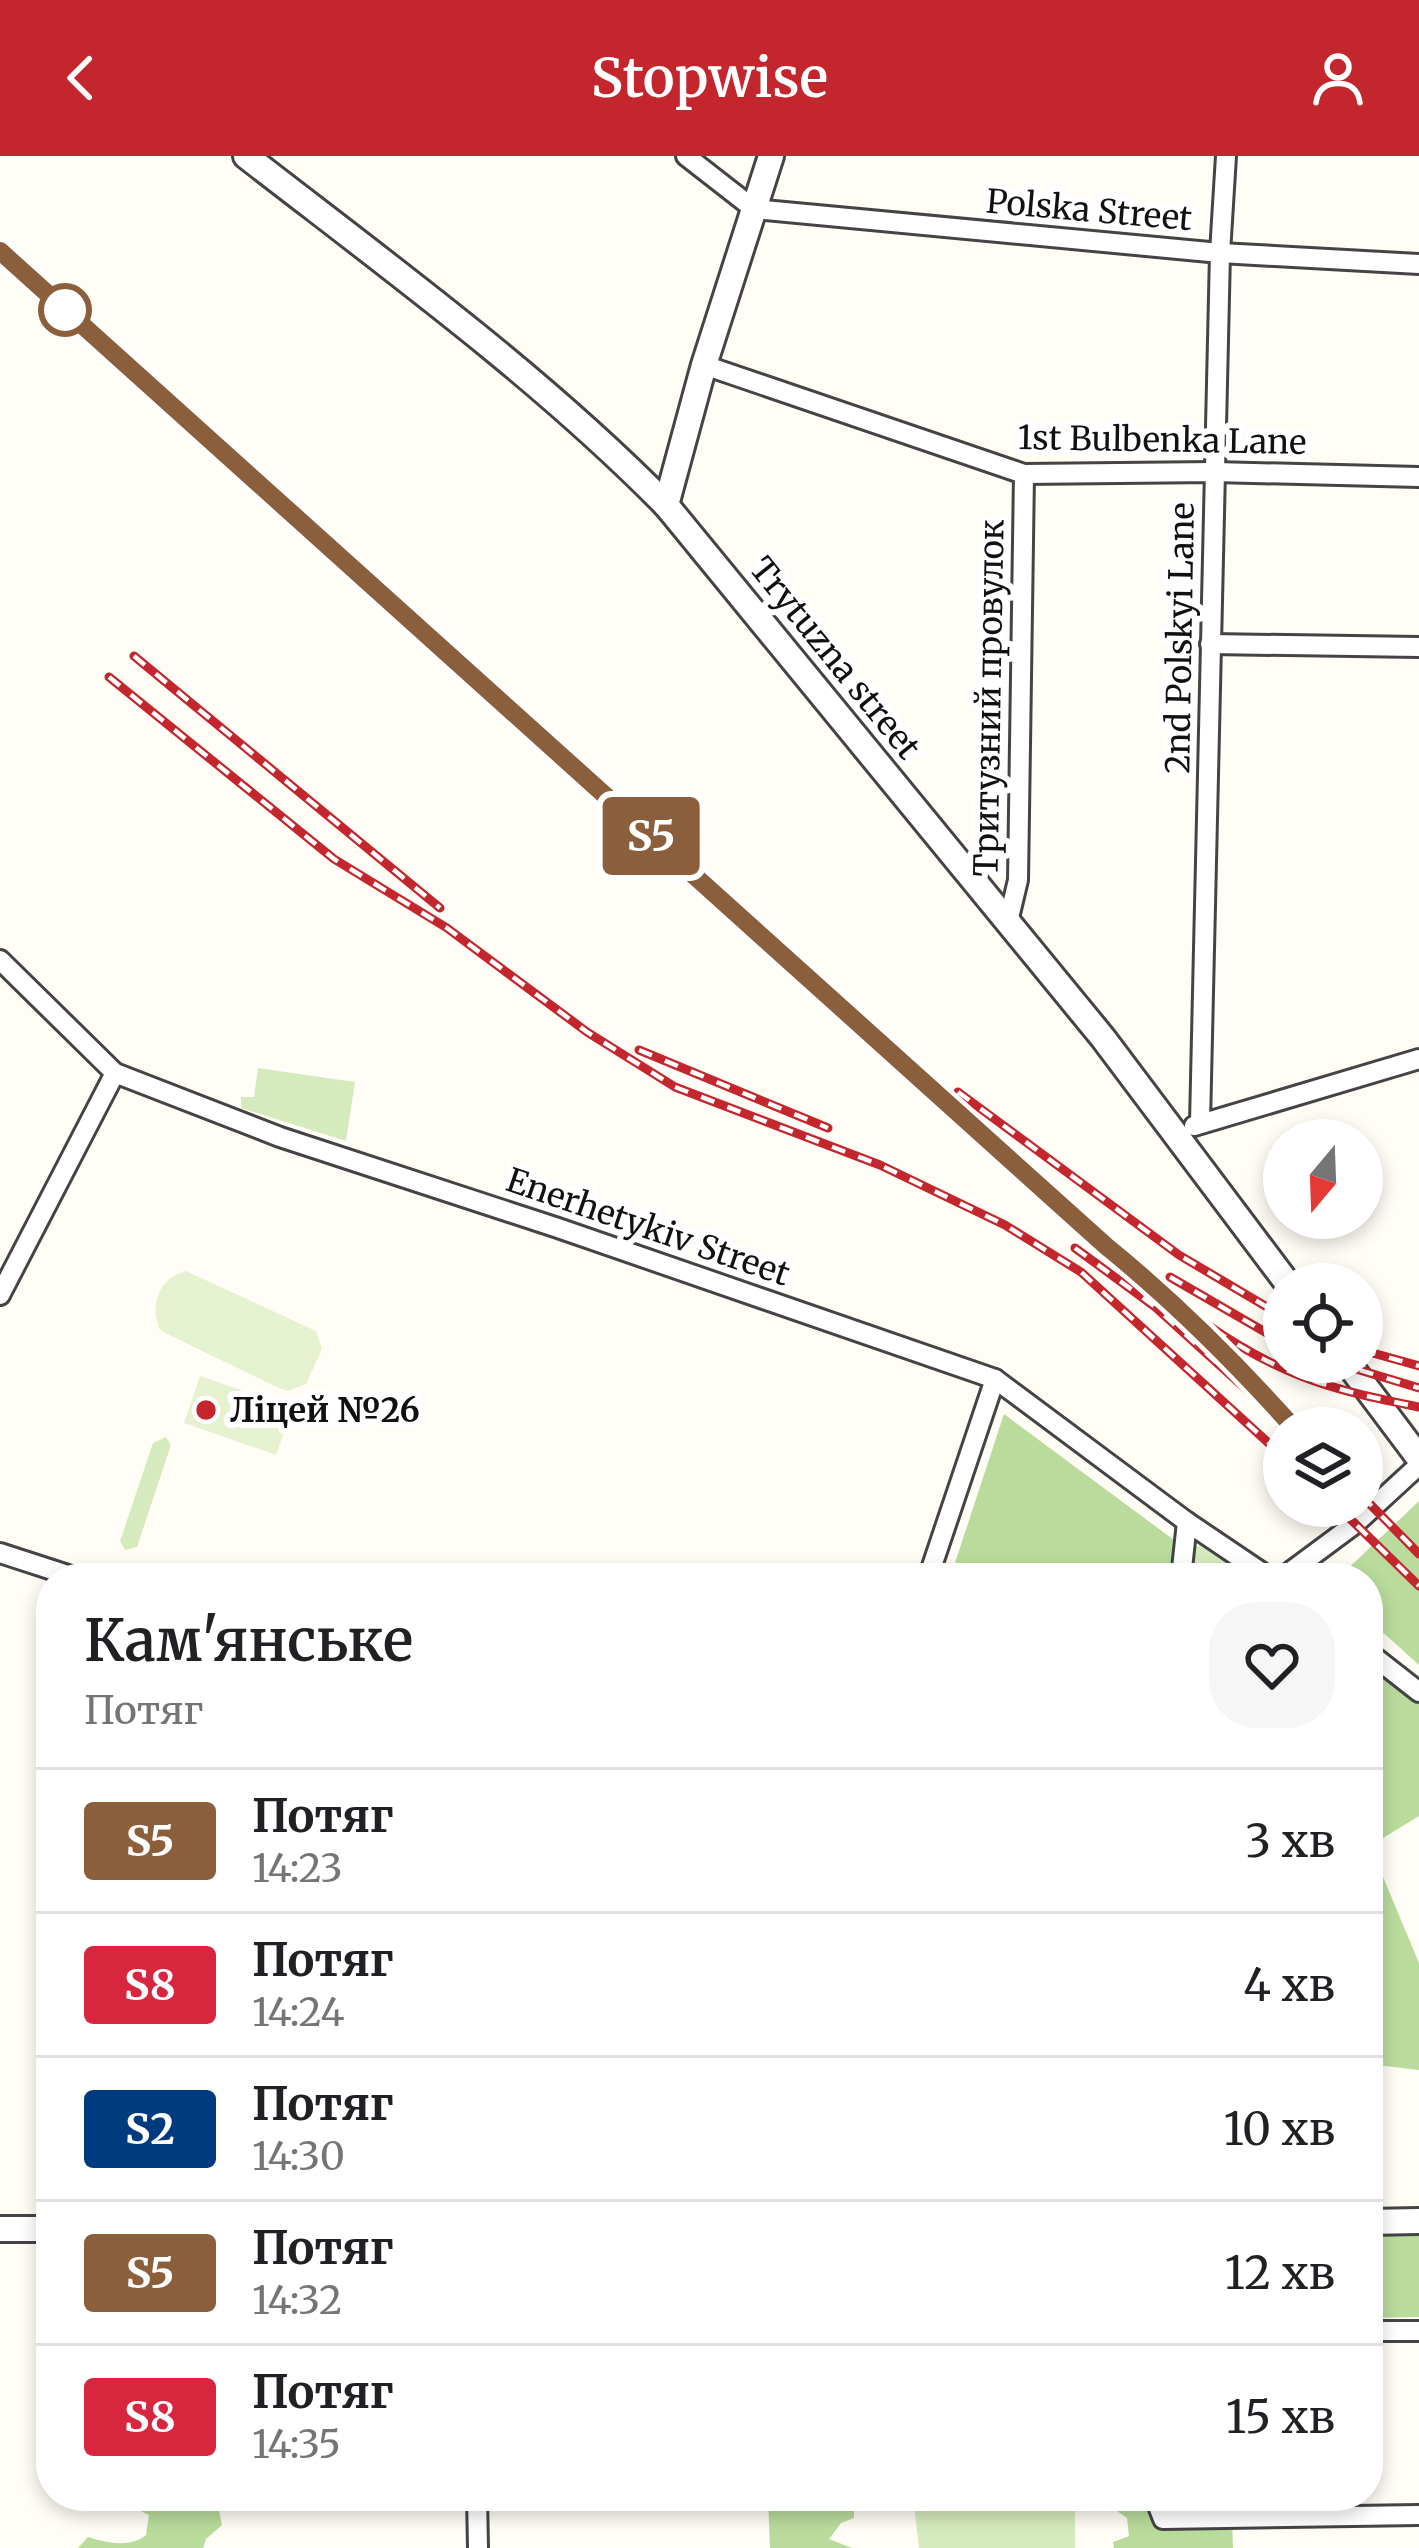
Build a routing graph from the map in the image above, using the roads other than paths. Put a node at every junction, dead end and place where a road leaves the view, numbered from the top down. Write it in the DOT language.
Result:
graph roads {
  1 [pos="246,156"];
  2 [pos="686,156"];
  3 [pos="771,156"];
  4 [pos="1226,156"];
  5 [pos="754,209"];
  6 [pos="1220,253"];
  7 [pos="1419,264"];
  8 [pos="704,365"];
  9 [pos="1214,472"];
  10 [pos="1024,474"];
  11 [pos="1419,477"];
  12 [pos="666,505"];
  13 [pos="1210,644"];
  14 [pos="1419,647"];
  15 [pos="1008,922"];
  16 [pos="0,960"];
  17 [pos="1419,1059"];
  18 [pos="115,1073"];
  19 [pos="1189,1130"];
  20 [pos="1274,1263"];
  21 [pos="0,1294"];
  22 [pos="995,1379"];
  23 [pos="1362,1383"];
  24 [pos="1419,1461"];
  25 [pos="1186,1522"];
  26 [pos="0,1553"];
  27 [pos="933,1563"];
  28 [pos="1182,1563"];
  29 [pos="1248,1563"];
  30 [pos="1302,1563"];
  31 [pos="36,1565"];
  32 [pos="1383,1664"];
  33 [pos="1419,1692"];
  34 [pos="1419,2221"];
  35 [pos="1383,2222"];
  36 [pos="0,2229"];
  37 [pos="36,2230"];
  38 [pos="1383,2331"];
  39 [pos="1419,2331"];
  40 [pos="477,2511"];
  41 [pos="1160,2511"];
  42 [pos="1419,2515"];
  43 [pos="478,2548"];
  1 -- 12 [label="street, Trytuzna street"];
  2 -- 5 [label="street"];
  3 -- 5 [label="street"];
  4 -- 6 [label="street, 2nd Polskyi Lane"];
  5 -- 6 [label="street, Polska Street"];
  5 -- 8 [label="street"];
  6 -- 7 [label="street, Polska Street"];
  6 -- 9 [label="street, 2nd Polskyi Lane"];
  8 -- 10 [label="street, 1st Bulbenka Lane"];
  8 -- 12 [label="street"];
  9 -- 10 [label="street, 1st Bulbenka Lane"];
  9 -- 11 [label="street, 1st Bulbenka Lane"];
  9 -- 13 [label="street, 2nd Polskyi Lane"];
  10 -- 15 [label="street, Тритузний провулок"];
  12 -- 15 [label="street, Trytuzna street"];
  13 -- 14 [label="street"];
  13 -- 19 [label="street, 2nd Polskyi Lane"];
  15 -- 19 [label="street, Trytuzna street"];
  16 -- 18 [label="street, Enerhetykiv Street"];
  17 -- 19 [label="street"];
  18 -- 21 [label="street"];
  18 -- 22 [label="street, Enerhetykiv Street"];
  19 -- 20 [label="street, Trytuzna street"];
  22 -- 25 [label="street, Enerhetykiv Street"];
  22 -- 27 [label="street"];
  23 -- 24 [label="street"];
  24 -- 30 [label="street"];
  25 -- 28 [label="street"];
  25 -- 29 [label="street, Enerhetykiv Street"];
  26 -- 31 [label="street"];
  32 -- 33 [label="street"];
  34 -- 35 [label="street"];
  36 -- 37 [label="street"];
  38 -- 39 [label="street"];
  40 -- 43 [label="street"];
  41 -- 42 [label="street"];
}
